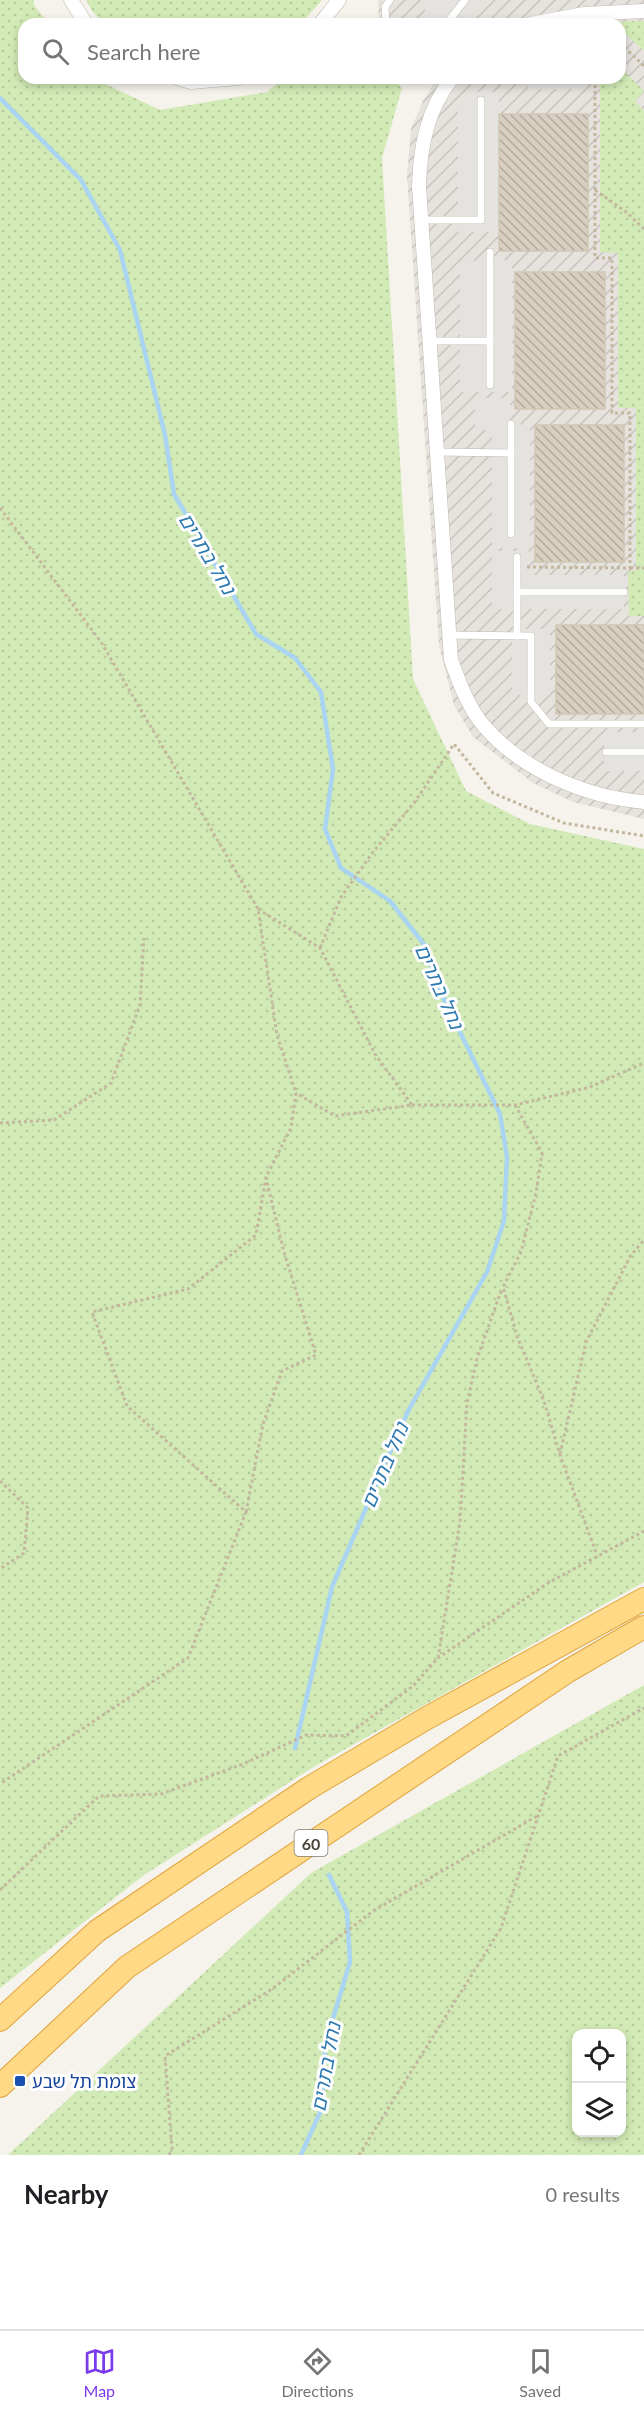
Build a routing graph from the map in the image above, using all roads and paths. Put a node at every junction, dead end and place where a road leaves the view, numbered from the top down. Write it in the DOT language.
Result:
graph roads {
  1 [pos="71,0"];
  2 [pos="339,0"];
  3 [pos="390,0"];
  4 [pos="465,0"];
  5 [pos="594,7"];
  6 [pos="644,11"];
  7 [pos="82,18"];
  8 [pos="325,18"];
  9 [pos="386,18"];
  10 [pos="451,18"];
  11 [pos="553,18"];
  12 [pos="626,49"];
  13 [pos="644,66"];
  14 [pos="448,84"];
  15 [pos="595,84"];
  16 [pos="481,100"];
  17 [pos="595,190"];
  18 [pos="421,220"];
  19 [pos="644,229"];
  20 [pos="490,252"];
  21 [pos="429,341"];
  22 [pos="490,341"];
  23 [pos="490,385"];
  24 [pos="511,424"];
  25 [pos="436,452"];
  26 [pos="511,453"];
  27 [pos="0,508"];
  28 [pos="511,534"];
  29 [pos="517,557"];
  30 [pos="517,567"];
  31 [pos="630,568"];
  32 [pos="644,568"];
  33 [pos="517,592"];
  34 [pos="624,592"];
  35 [pos="448,635"];
  36 [pos="518,636"];
  37 [pos="644,724"];
  38 [pos="606,752"];
  39 [pos="644,752"];
  40 [pos="644,802"];
  41 [pos="644,836"];
  42 [pos="258,909"];
  43 [pos="144,938"];
  44 [pos="320,948"];
  45 [pos="644,1063"];
  46 [pos="296,1093"];
  47 [pos="412,1105"];
  48 [pos="515,1105"];
  49 [pos="0,1123"];
  50 [pos="266,1177"];
  51 [pos="644,1240"];
  52 [pos="503,1287"];
  53 [pos="560,1455"];
  54 [pos="0,1481"];
  55 [pos="246,1512"];
  56 [pos="644,1531"];
  57 [pos="597,1556"];
  58 [pos="0,1569"];
  59 [pos="644,1599"];
  60 [pos="644,1627"];
  61 [pos="438,1658"];
  62 [pos="644,1708"];
  63 [pos="0,1784"];
  64 [pos="538,1815"];
  65 [pos="0,1890"];
  66 [pos="0,2020"];
  67 [pos="0,2086"];
  68 [pos="169,2155"];
  69 [pos="359,2155"];
  1 -- 7 [label="street"];
  2 -- 8 [label="street"];
  3 -- 9 [label="lane"];
  4 -- 10 [label="lane"];
  5 -- 6 [label="street"];
  5 -- 11 [label="street"];
  12 -- 13 [label="path"];
  14 -- 18 [label="street"];
  15 -- 17 [label="path"];
  16 -- 18 [label="lane"];
  17 -- 19 [label="path"];
  17 -- 31 [label="path"];
  18 -- 21 [label="street"];
  20 -- 22 [label="lane"];
  21 -- 22 [label="lane"];
  21 -- 25 [label="street"];
  22 -- 23 [label="lane"];
  24 -- 26 [label="lane"];
  25 -- 26 [label="lane"];
  25 -- 35 [label="street"];
  26 -- 28 [label="lane"];
  27 -- 42 [label="path"];
  29 -- 30 [label="lane"];
  30 -- 31 [label="path"];
  30 -- 33 [label="lane"];
  31 -- 32 [label="path"];
  33 -- 34 [label="lane"];
  33 -- 36 [label="lane"];
  35 -- 36 [label="lane"];
  35 -- 40 [label="street"];
  36 -- 37 [label="lane"];
  38 -- 39 [label="lane"];
  41 -- 44 [label="path"];
  42 -- 44 [label="path"];
  42 -- 46 [label="path"];
  43 -- 49 [label="path"];
  44 -- 47 [label="path"];
  45 -- 48 [label="path"];
  46 -- 47 [label="path"];
  46 -- 50 [label="path"];
  47 -- 48 [label="path"];
  48 -- 52 [label="path"];
  50 -- 55 [label="path"];
  50 -- 55 [label="path"];
  51 -- 53 [label="path"];
  52 -- 53 [label="path"];
  52 -- 61 [label="path"];
  53 -- 57 [label="path"];
  54 -- 58 [label="path"];
  55 -- 63 [label="path"];
  56 -- 57 [label="path"];
  57 -- 61 [label="path"];
  59 -- 66 [label="highway, 60"];
  60 -- 67 [label="highway, 60"];
  61 -- 65 [label="path"];
  62 -- 64 [label="path"];
  64 -- 68 [label="path"];
  64 -- 69 [label="path"];
}
